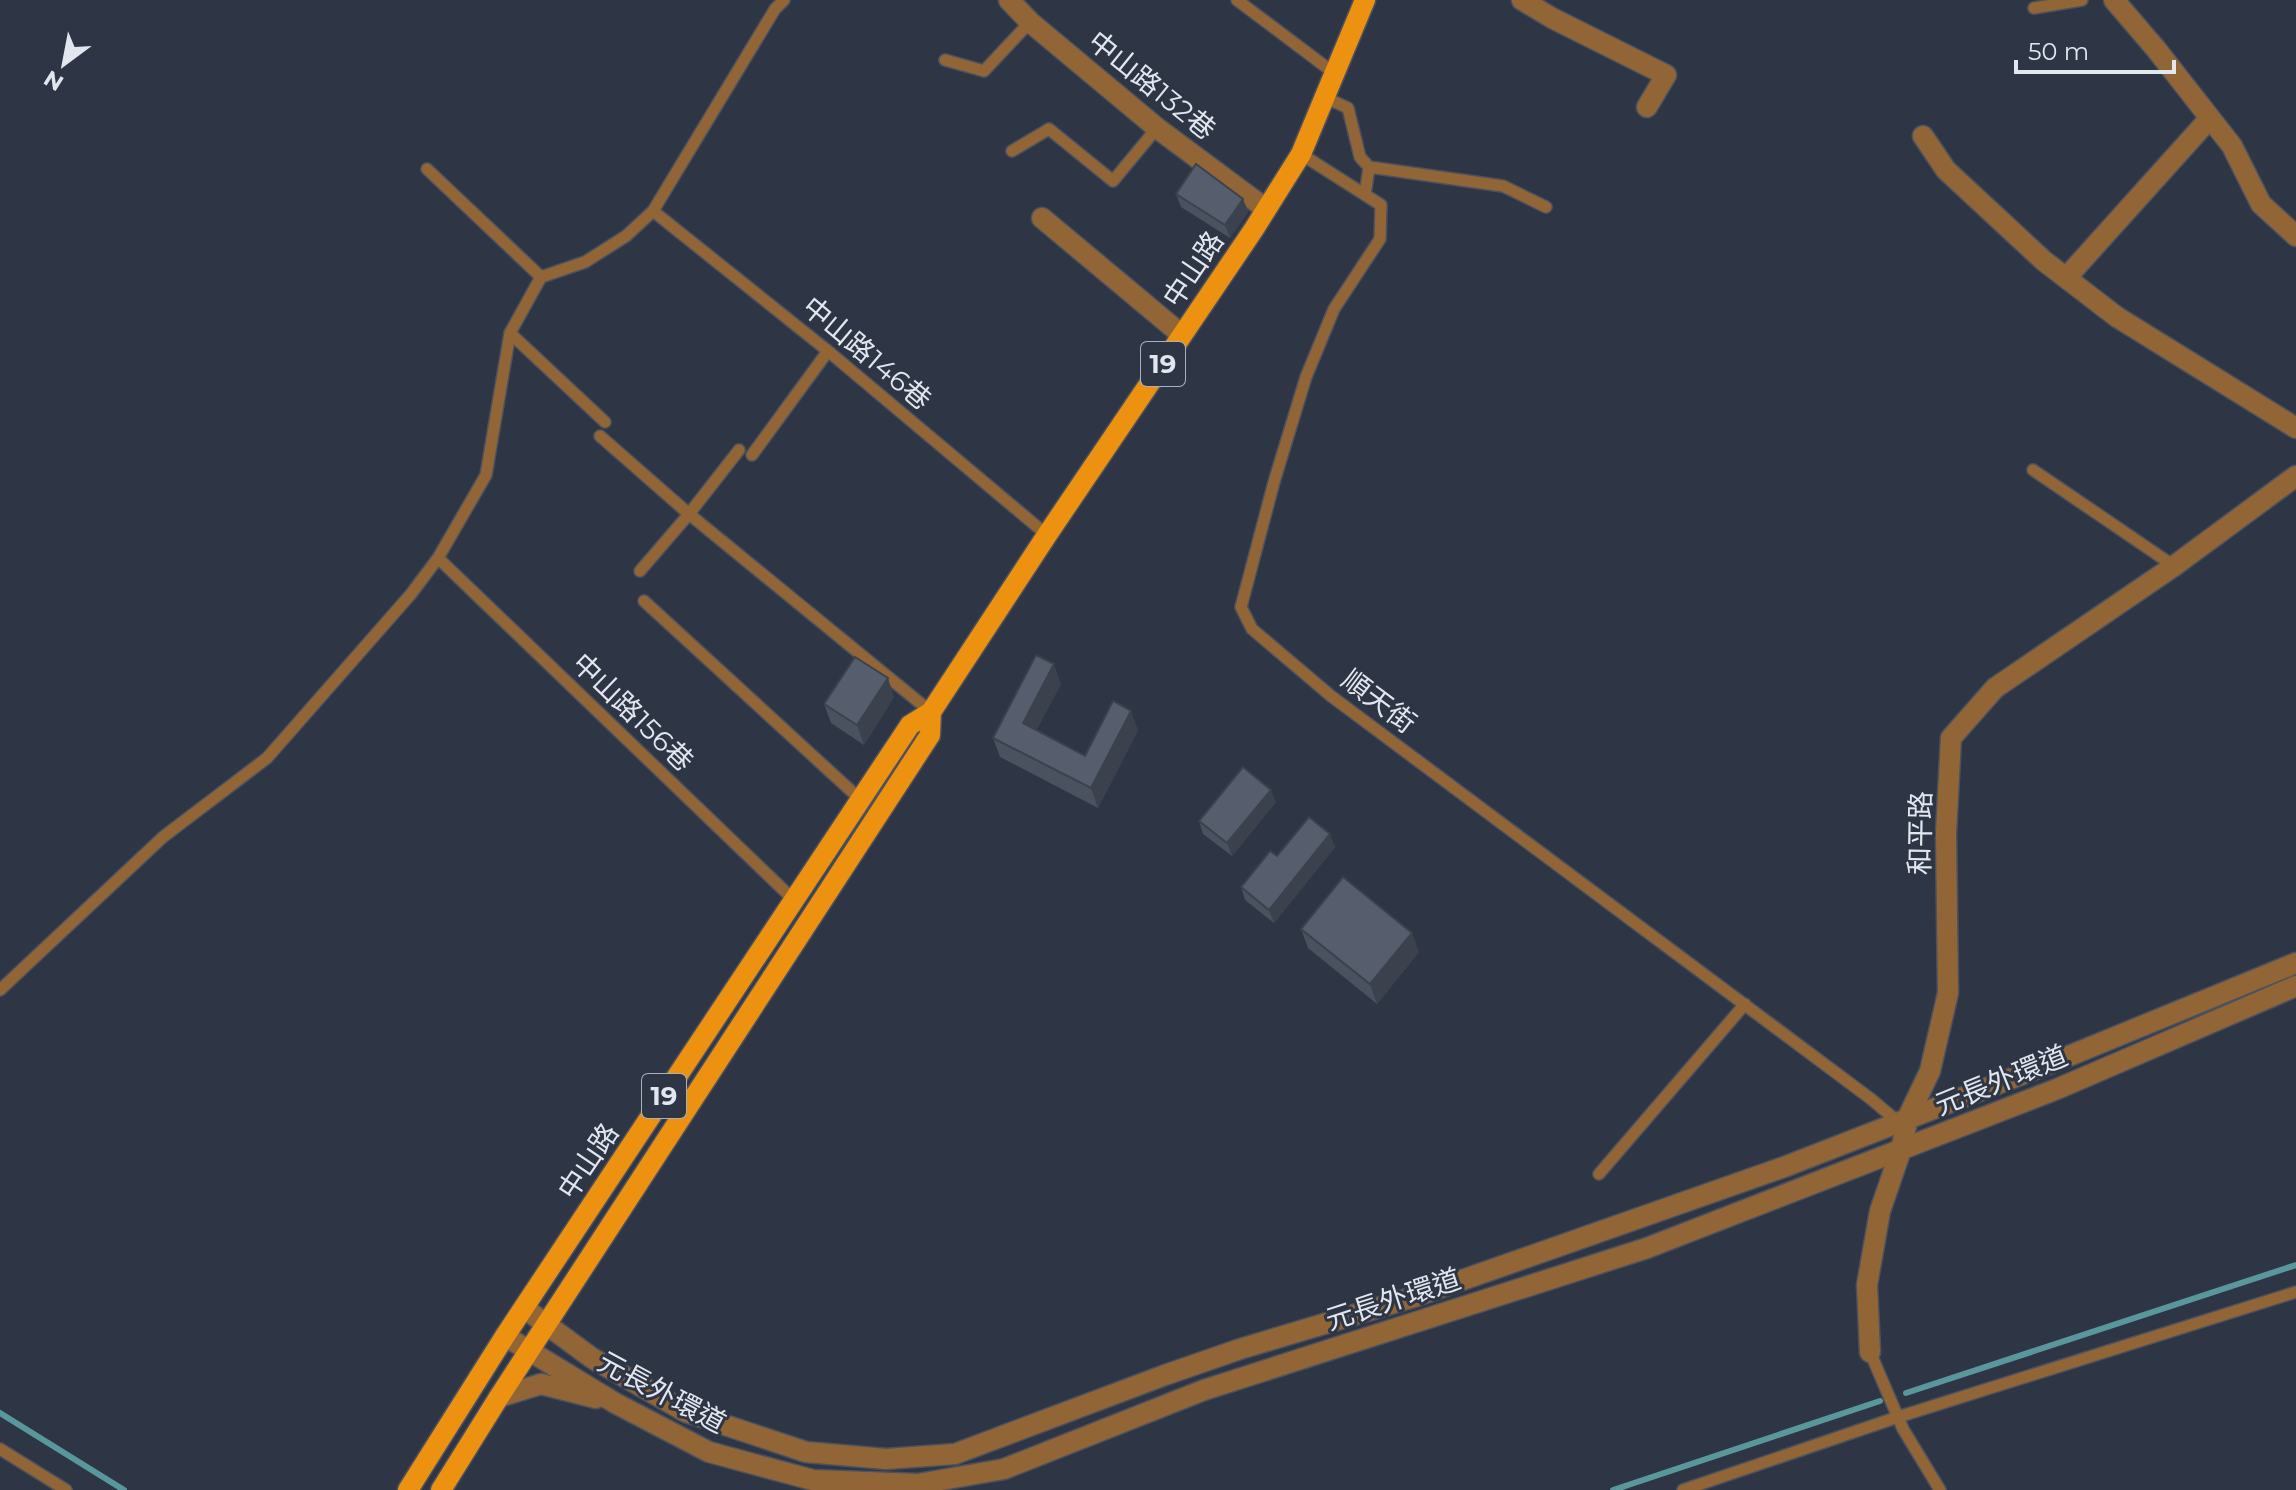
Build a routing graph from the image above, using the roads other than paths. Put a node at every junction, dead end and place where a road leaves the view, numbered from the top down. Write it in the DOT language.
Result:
graph roads {
  1 [pos="784,0"];
  2 [pos="1009,0"];
  3 [pos="1237,0"];
  4 [pos="1365,0"];
  5 [pos="1522,0"];
  6 [pos="2082,0"];
  7 [pos="2114,0"];
  8 [pos="2034,8"];
  9 [pos="1030,22"];
  10 [pos="945,60"];
  11 [pos="1334,73"];
  12 [pos="1324,97"];
  13 [pos="1647,107"];
  14 [pos="2210,118"];
  15 [pos="1157,128"];
  16 [pos="1923,136"];
  17 [pos="1012,151"];
  18 [pos="1301,154"];
  19 [pos="1369,167"];
  20 [pos="427,169"];
  21 [pos="1365,195"];
  22 [pos="1546,207"];
  23 [pos="1266,209"];
  24 [pos="653,211"];
  25 [pos="1042,218"];
  26 [pos="2296,236"];
  27 [pos="541,277"];
  28 [pos="2066,278"];
  29 [pos="510,333"];
  30 [pos="1182,335"];
  31 [pos="828,351"];
  32 [pos="605,422"];
  33 [pos="2296,428"];
  34 [pos="600,436"];
  35 [pos="739,450"];
  36 [pos="752,455"];
  37 [pos="2033,470"];
  38 [pos="2296,476"];
  39 [pos="689,514"];
  40 [pos="1047,535"];
  41 [pos="438,558"];
  42 [pos="2174,566"];
  43 [pos="640,571"];
  44 [pos="644,601"];
  45 [pos="931,712"];
  46 [pos="861,800"];
  47 [pos="794,900"];
  48 [pos="2296,963"];
  49 [pos="2296,986"];
  50 [pos="0,990"];
  51 [pos="1745,1004"];
  52 [pos="1902,1119"];
  53 [pos="1901,1150"];
  54 [pos="1599,1174"];
  55 [pos="2296,1292"];
  56 [pos="524,1308"];
  57 [pos="546,1325"];
  58 [pos="505,1336"];
  59 [pos="530,1350"];
  60 [pos="1870,1352"];
  61 [pos="499,1397"];
  62 [pos="615,1403"];
  63 [pos="1898,1417"];
  64 [pos="0,1449"];
  65 [pos="66,1490"];
  66 [pos="408,1490"];
  67 [pos="441,1490"];
  68 [pos="1683,1490"];
  69 [pos="1940,1490"];
  1 -- 24 [label="lane"];
  2 -- 9 [label="street, 中山路132巷"];
  3 -- 11 [label="lane"];
  4 -- 11 [label="main road, 中山路 / 19"];
  5 -- 13 [label="street"];
  6 -- 8 [label="lane"];
  7 -- 14 [label="street"];
  9 -- 10 [label="lane"];
  9 -- 15 [label="street, 中山路132巷"];
  11 -- 12 [label="main road, 中山路 / 19"];
  12 -- 18 [label="main road, 中山路 / 19"];
  12 -- 19 [label="lane"];
  14 -- 26 [label="street"];
  14 -- 28 [label="street"];
  15 -- 17 [label="lane"];
  15 -- 23 [label="street, 中山路132巷"];
  16 -- 28 [label="street"];
  18 -- 21 [label="lane"];
  18 -- 23 [label="main road, 中山路 / 19"];
  19 -- 21 [label="lane"];
  19 -- 22 [label="lane"];
  20 -- 27 [label="lane"];
  21 -- 51 [label="lane, 順天街"];
  23 -- 30 [label="main road, 中山路 / 19"];
  24 -- 27 [label="lane"];
  24 -- 31 [label="lane, 中山路146巷"];
  25 -- 30 [label="street"];
  27 -- 29 [label="lane"];
  28 -- 33 [label="street"];
  29 -- 32 [label="lane"];
  29 -- 41 [label="lane"];
  30 -- 40 [label="main road, 中山路 / 19"];
  31 -- 36 [label="lane"];
  31 -- 40 [label="lane, 中山路146巷"];
  34 -- 39 [label="lane"];
  35 -- 39 [label="lane"];
  37 -- 42 [label="lane"];
  38 -- 42 [label="street, 和平路"];
  39 -- 43 [label="lane"];
  39 -- 45 [label="lane"];
  40 -- 45 [label="main road, 中山路 / 19"];
  41 -- 47 [label="lane, 中山路156巷"];
  41 -- 50 [label="lane"];
  42 -- 52 [label="street, 和平路"];
  44 -- 46 [label="lane"];
  45 -- 46 [label="main road, 中山路 / 19"];
  45 -- 57 [label="main road, 中山路 / 19"];
  46 -- 47 [label="main road, 中山路 / 19"];
  47 -- 56 [label="main road, 中山路 / 19"];
  48 -- 52 [label="street, 元長外環道"];
  49 -- 53 [label="street, 元長外環道"];
  51 -- 52 [label="lane, 順天街"];
  51 -- 54 [label="lane"];
  52 -- 53 [label="street, 和平路"];
  52 -- 57 [label="street, 元長外環道"];
  53 -- 60 [label="street, 和平路"];
  53 -- 62 [label="street, 元長外環道"];
  55 -- 63 [label="lane"];
  56 -- 57 [label="street, 元長外環道"];
  56 -- 58 [label="main road, 中山路 / 19"];
  57 -- 59 [label="main road, 中山路 / 19"];
  58 -- 59 [label="street, 元長外環道"];
  58 -- 66 [label="main road, 中山路 / 19"];
  59 -- 61 [label="main road, 中山路 / 19"];
  59 -- 62 [label="street, 元長外環道"];
  60 -- 63 [label="lane"];
  61 -- 62 [label="street"];
  61 -- 67 [label="main road, 中山路 / 19"];
  63 -- 68 [label="lane"];
  63 -- 69 [label="lane"];
  64 -- 65 [label="lane"];
}
